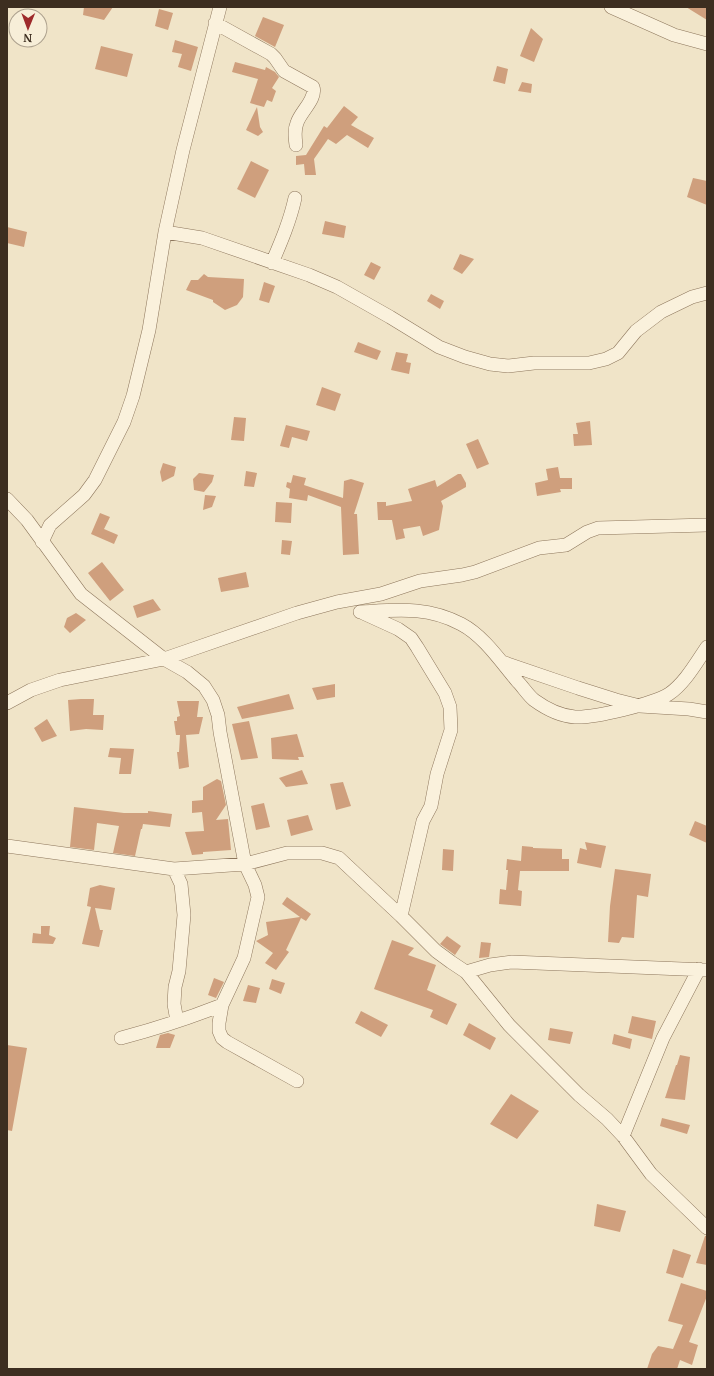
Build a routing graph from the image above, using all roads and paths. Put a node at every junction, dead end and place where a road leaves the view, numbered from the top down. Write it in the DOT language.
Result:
graph roads {
  1 [pos="220,7"];
  2 [pos="611,7"];
  3 [pos="215,24"];
  4 [pos="707,44"];
  5 [pos="296,145"];
  6 [pos="295,198"];
  7 [pos="165,232"];
  8 [pos="272,263"];
  9 [pos="707,293"];
  10 [pos="7,499"];
  11 [pos="707,525"];
  12 [pos="42,542"];
  13 [pos="337,602"];
  14 [pos="360,612"];
  15 [pos="707,647"];
  16 [pos="164,659"];
  17 [pos="501,662"];
  18 [pos="7,703"];
  19 [pos="640,706"];
  20 [pos="707,712"];
  21 [pos="7,846"];
  22 [pos="245,864"];
  23 [pos="174,869"];
  24 [pos="401,916"];
  25 [pos="703,970"];
  26 [pos="466,972"];
  27 [pos="222,1005"];
  28 [pos="177,1020"];
  29 [pos="121,1038"];
  30 [pos="297,1081"];
  31 [pos="623,1136"];
  32 [pos="707,1228"];
  1 -- 3 [label="street"];
  2 -- 4 [label="street"];
  3 -- 5 [label="street"];
  3 -- 7 [label="street"];
  6 -- 8 [label="street"];
  7 -- 8 [label="street"];
  7 -- 12 [label="street"];
  8 -- 9 [label="street"];
  10 -- 12 [label="street"];
  11 -- 13 [label="street"];
  12 -- 16 [label="street"];
  13 -- 14 [label="street"];
  13 -- 16 [label="street"];
  14 -- 17 [label="street"];
  14 -- 24 [label="street"];
  15 -- 19 [label="street"];
  16 -- 18 [label="street"];
  16 -- 22 [label="street"];
  17 -- 19 [label="street"];
  17 -- 19 [label="street"];
  19 -- 20 [label="street"];
  21 -- 23 [label="street"];
  22 -- 23 [label="street"];
  22 -- 24 [label="street"];
  22 -- 27 [label="street"];
  23 -- 28 [label="street"];
  24 -- 26 [label="street"];
  25 -- 26 [label="street"];
  25 -- 31 [label="street"];
  26 -- 31 [label="street"];
  27 -- 28 [label="street"];
  27 -- 30 [label="street"];
  28 -- 29 [label="street"];
  31 -- 32 [label="street"];
}
